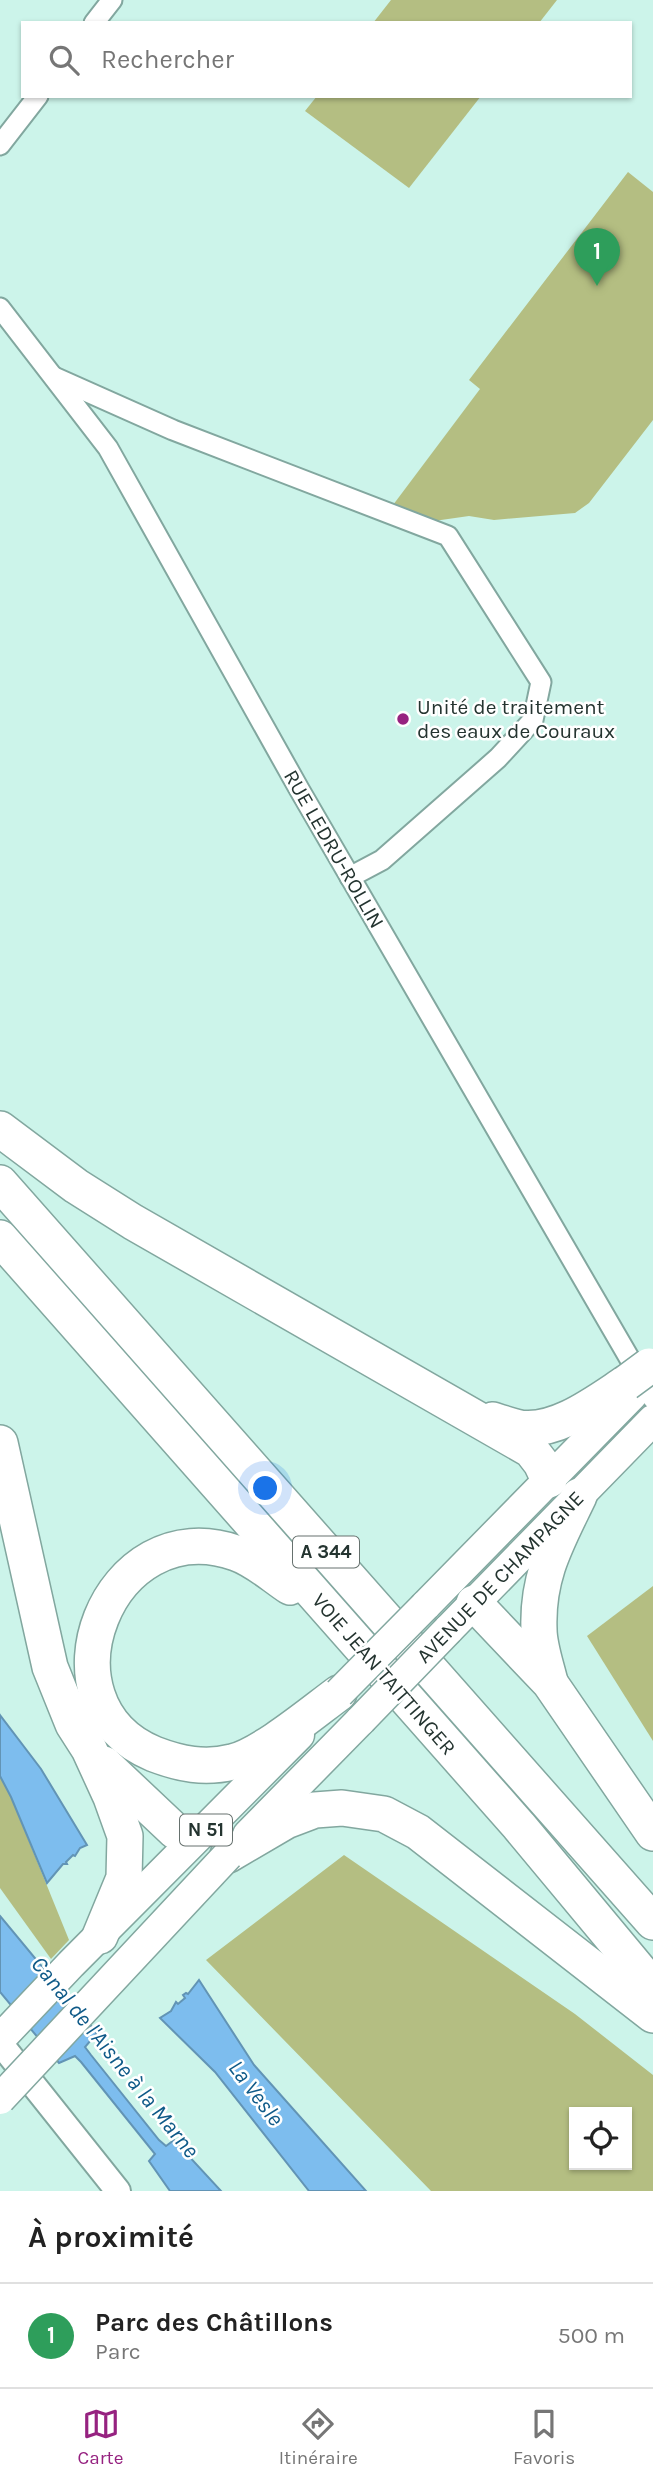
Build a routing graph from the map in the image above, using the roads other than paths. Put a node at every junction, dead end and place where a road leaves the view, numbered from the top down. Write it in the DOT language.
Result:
graph roads {
  1 [pos="112,0"];
  2 [pos="96,21"];
  3 [pos="36,98"];
  4 [pos="0,145"];
  5 [pos="0,308"];
  6 [pos="53,376"];
  7 [pos="350,877"];
  8 [pos="0,1129"];
  9 [pos="0,1183"];
  10 [pos="0,1238"];
  11 [pos="646,1391"];
  12 [pos="466,1413"];
  13 [pos="0,1443"];
  14 [pos="562,1498"];
  15 [pos="462,1592"];
  16 [pos="337,1620"];
  17 [pos="550,1683"];
  18 [pos="350,1707"];
  19 [pos="89,1749"];
  20 [pos="653,1833"];
  21 [pos="184,1836"];
  22 [pos="228,1855"];
  23 [pos="653,1922"];
  24 [pos="100,1936"];
  25 [pos="653,1987"];
  26 [pos="653,2015"];
  27 [pos="0,2041"];
  28 [pos="0,2099"];
  29 [pos="118,2191"];
  1 -- 2 [label="street"];
  3 -- 4 [label="street"];
  5 -- 6 [label="street, RUE LEDRU-ROLLIN"];
  6 -- 7 [label="street, RUE LEDRU-ROLLIN"];
  6 -- 7 [label="street"];
  7 -- 11 [label="street, RUE LEDRU-ROLLIN"];
  8 -- 12 [label="highway"];
  9 -- 23 [label="highway, VOIE JEAN TAITTINGER / A 344"];
  10 -- 16 [label="highway, VOIE JEAN TAITTINGER / A 344"];
  11 -- 12 [label="highway"];
  11 -- 14 [label="main road, AVENUE DE CHAMPAGNE / N 51"];
  12 -- 14 [label="highway"];
  13 -- 19 [label="highway"];
  14 -- 15 [label="main road, AVENUE DE CHAMPAGNE / N 51"];
  14 -- 17 [label="highway"];
  15 -- 17 [label="highway"];
  15 -- 18 [label="main road, AVENUE DE CHAMPAGNE / N 51, bridge"];
  15 -- 18 [label="main road, AVENUE DE CHAMPAGNE / N 51, bridge"];
  16 -- 18 [label="highway"];
  16 -- 25 [label="highway, VOIE JEAN TAITTINGER / A 344"];
  17 -- 20 [label="highway"];
  18 -- 21 [label="main road, AVENUE DE CHAMPAGNE / N 51"];
  18 -- 22 [label="main road, AVENUE DE CHAMPAGNE / N 51"];
  19 -- 21 [label="highway"];
  19 -- 24 [label="highway"];
  21 -- 22 [label="main road"];
  21 -- 24 [label="main road, AVENUE DE CHAMPAGNE / N 51"];
  22 -- 26 [label="highway"];
  22 -- 28 [label="main road, AVENUE DE CHAMPAGNE / N 51, bridge"];
  24 -- 27 [label="main road, AVENUE DE CHAMPAGNE / N 51"];
  27 -- 29 [label="street"];
}
